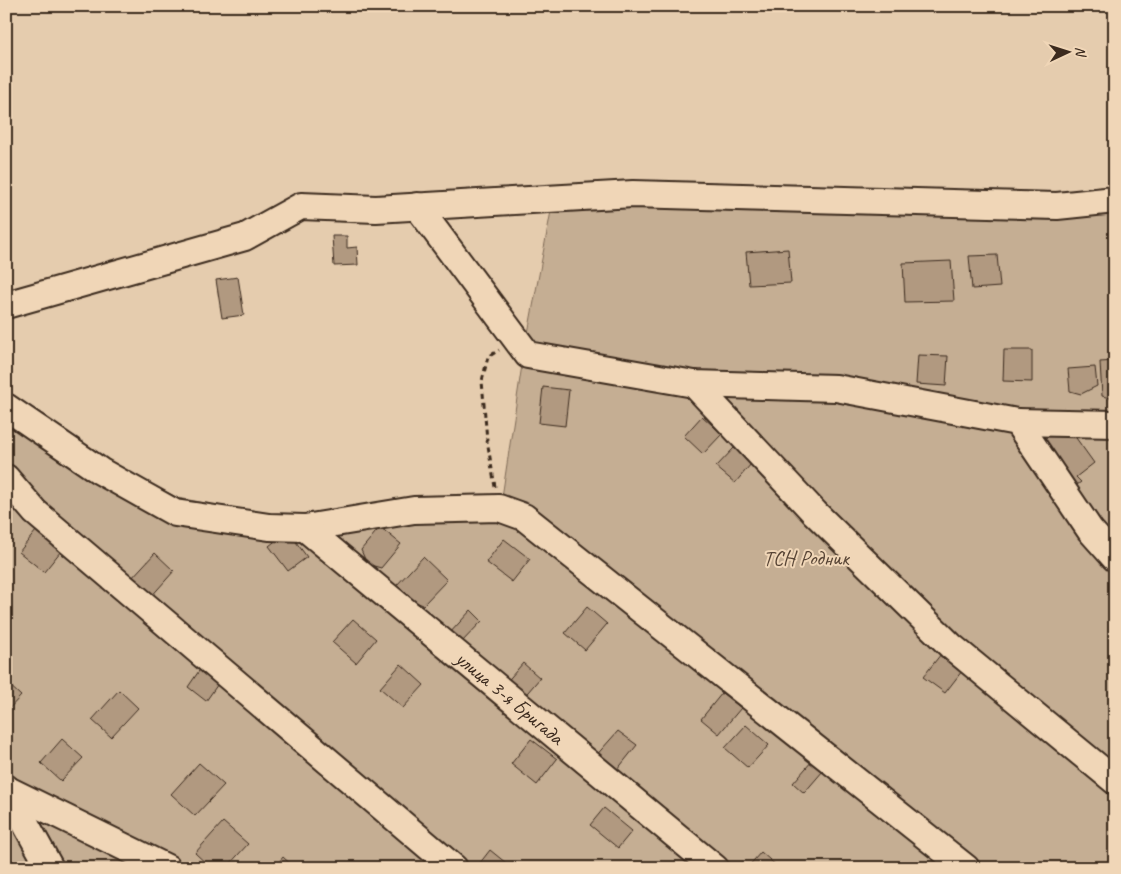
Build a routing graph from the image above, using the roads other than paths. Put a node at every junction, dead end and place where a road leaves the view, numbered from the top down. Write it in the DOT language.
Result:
graph roads {
  1 [pos="1115,200"];
  2 [pos="417,206"];
  3 [pos="6,305"];
  4 [pos="694,384"];
  5 [pos="6,407"];
  6 [pos="1017,422"];
  7 [pos="1115,424"];
  8 [pos="6,478"];
  9 [pos="305,528"];
  10 [pos="1115,558"];
  11 [pos="1115,781"];
  12 [pos="7,789"];
  13 [pos="50,868"];
  14 [pos="167,868"];
  15 [pos="454,868"];
  16 [pos="715,868"];
  17 [pos="966,868"];
  1 -- 2 [label="street"];
  2 -- 3 [label="street"];
  2 -- 4 [label="street"];
  4 -- 6 [label="street"];
  4 -- 11 [label="street"];
  5 -- 9 [label="street"];
  6 -- 7 [label="street"];
  6 -- 10 [label="street"];
  8 -- 15 [label="street"];
  9 -- 16 [label="street, улица 3-я Бригада"];
  9 -- 17 [label="street"];
  12 -- 13 [label="street"];
  12 -- 14 [label="street"];
}
